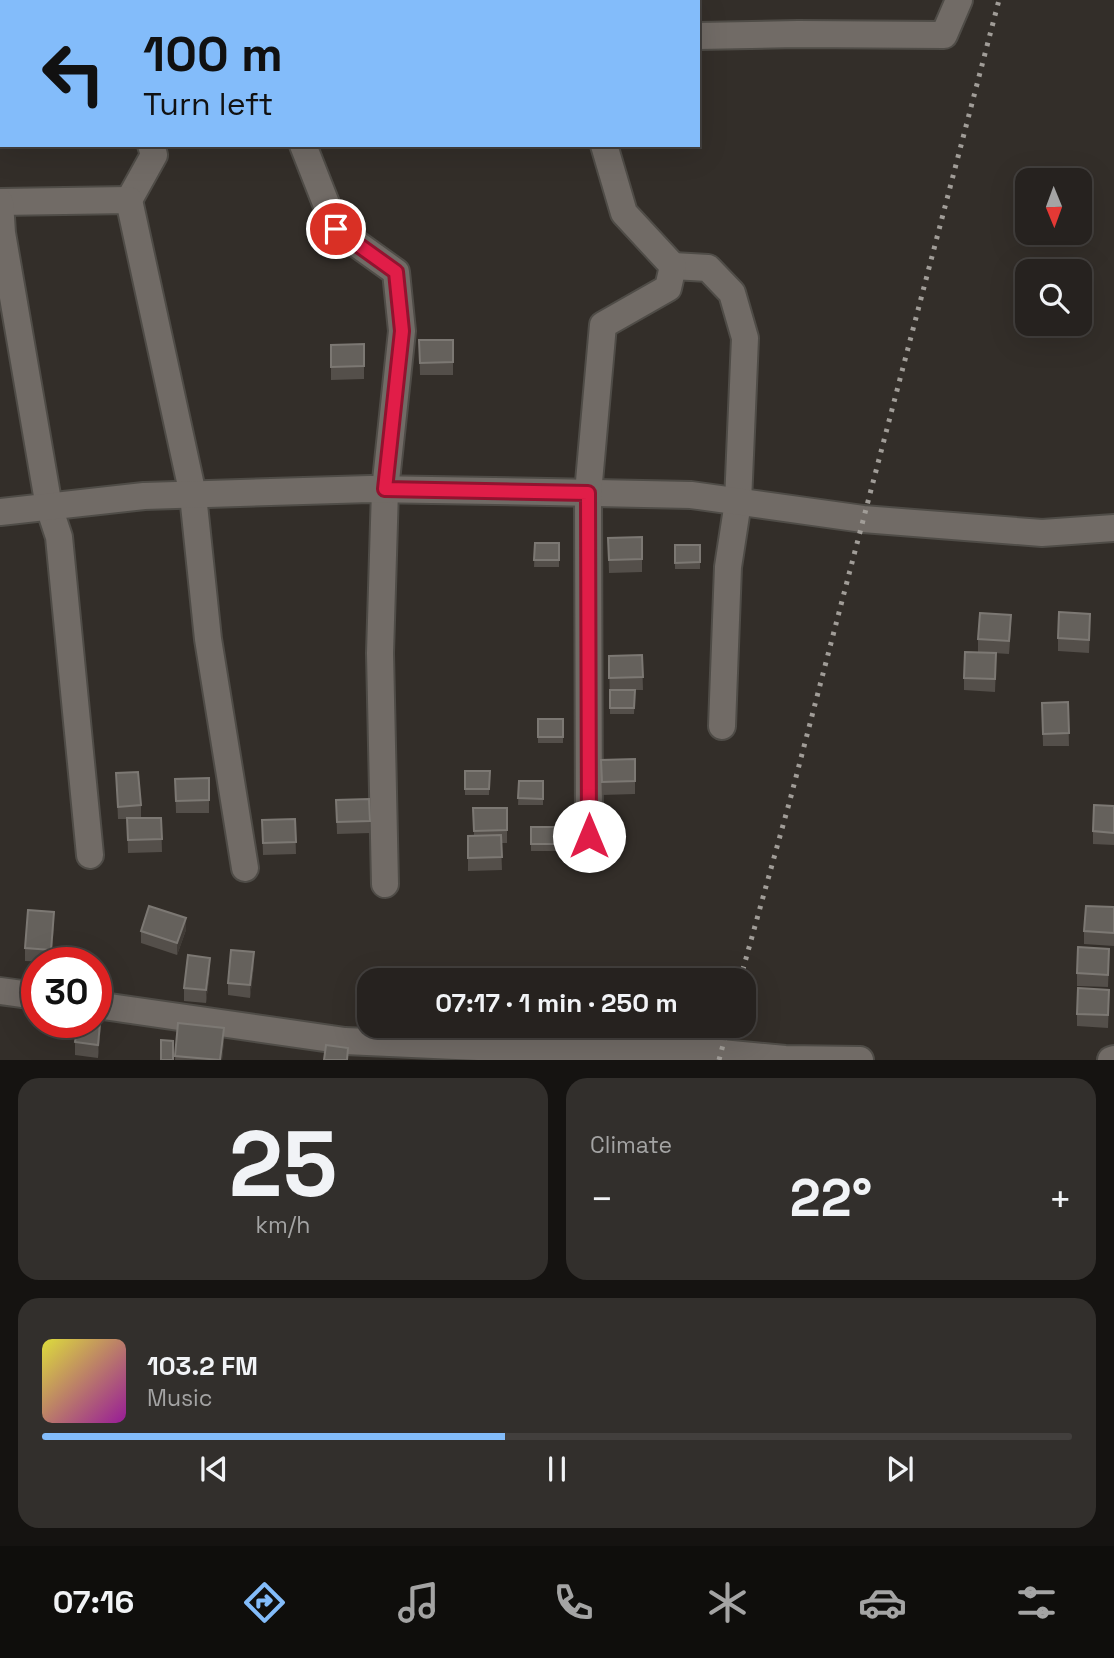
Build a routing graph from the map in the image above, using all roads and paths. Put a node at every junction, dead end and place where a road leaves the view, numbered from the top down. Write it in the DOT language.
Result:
graph roads {
  1 [pos="959,0"];
  2 [pos="700,36"];
  3 [pos="152,147"];
  4 [pos="304,147"];
  5 [pos="605,147"];
  6 [pos="129,200"];
  7 [pos="0,202"];
  8 [pos="673,266"];
  9 [pos="385,489"];
  10 [pos="588,493"];
  11 [pos="193,495"];
  12 [pos="738,502"];
  13 [pos="49,506"];
  14 [pos="0,512"];
  15 [pos="1114,528"];
  16 [pos="722,726"];
  17 [pos="589,836"];
  18 [pos="90,855"];
  19 [pos="245,868"];
  20 [pos="385,884"];
  21 [pos="0,991"];
  22 [pos="21,994"];
  23 [pos="112,1007"];
  24 [pos="860,1059"];
  1 -- 2 [label="street"];
  3 -- 6 [label="street"];
  4 -- 9 [label="street"];
  5 -- 8 [label="street"];
  6 -- 7 [label="street"];
  6 -- 11 [label="street"];
  7 -- 13 [label="street"];
  8 -- 10 [label="street"];
  8 -- 12 [label="street"];
  9 -- 10 [label="street"];
  9 -- 11 [label="street"];
  9 -- 20 [label="street"];
  10 -- 12 [label="street"];
  10 -- 17 [label="street"];
  11 -- 13 [label="street"];
  11 -- 19 [label="street"];
  12 -- 15 [label="street"];
  12 -- 16 [label="street"];
  13 -- 14 [label="street"];
  13 -- 18 [label="street"];
  21 -- 22 [label="street"];
  23 -- 24 [label="street"];
}
